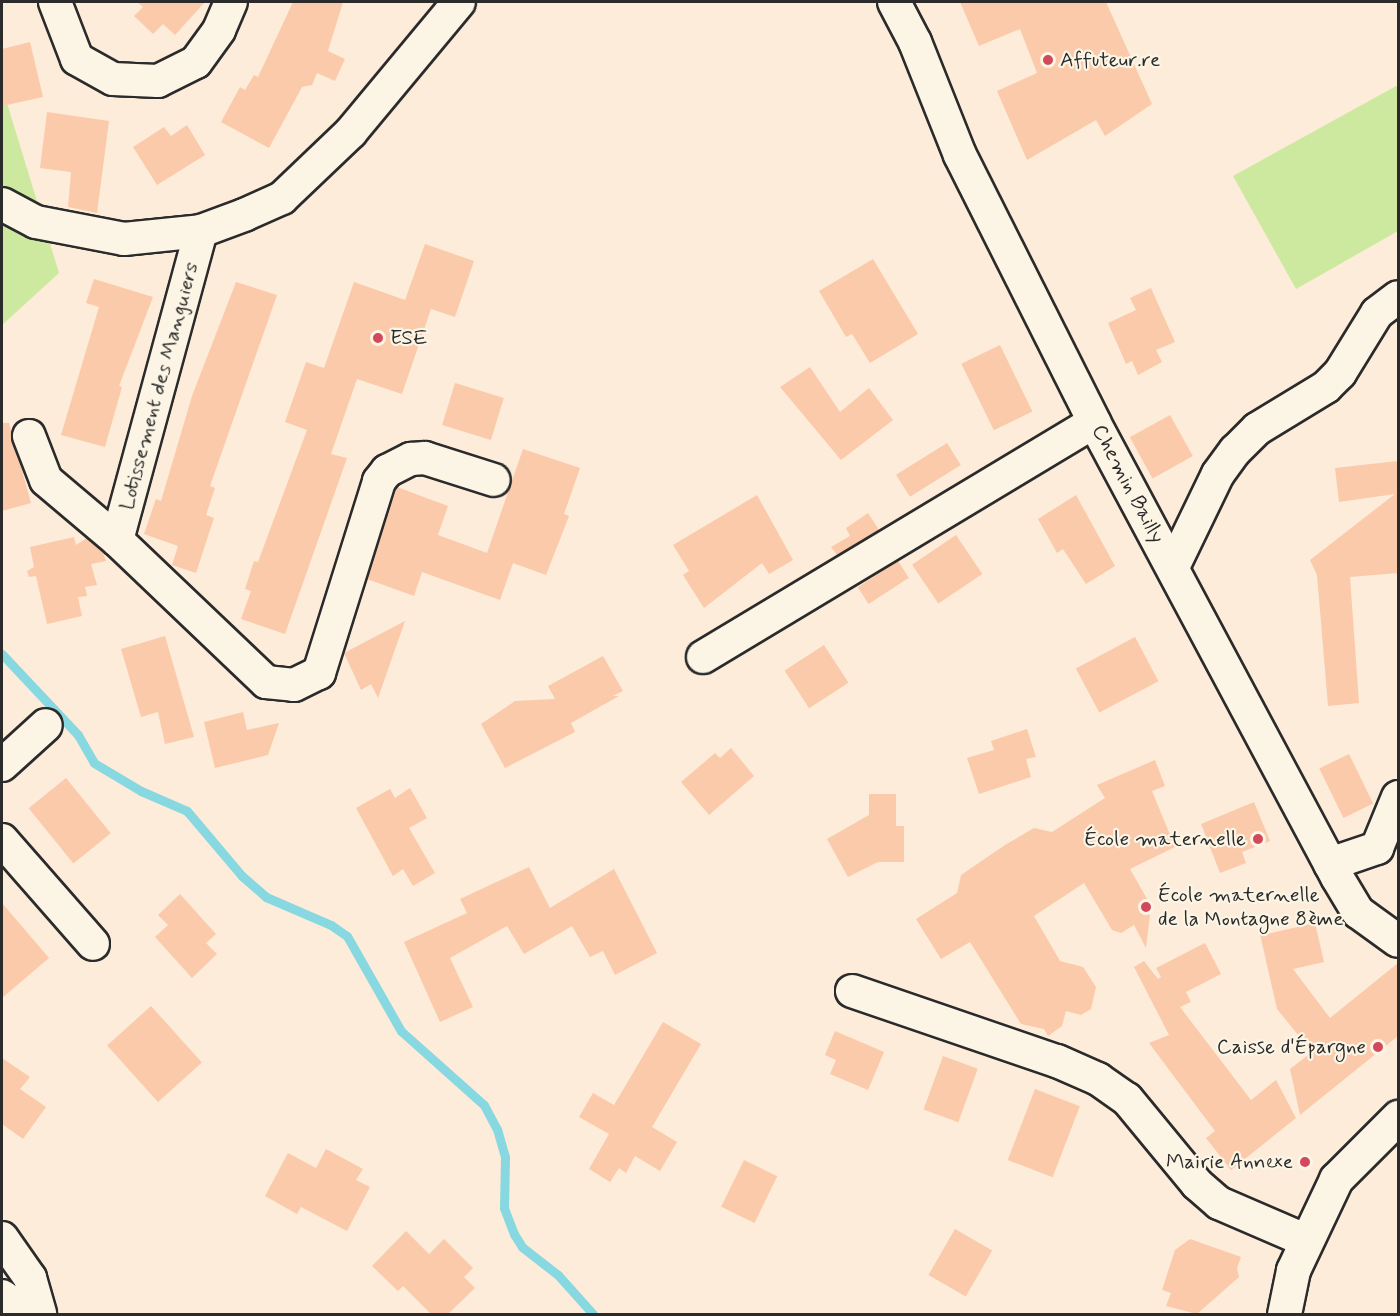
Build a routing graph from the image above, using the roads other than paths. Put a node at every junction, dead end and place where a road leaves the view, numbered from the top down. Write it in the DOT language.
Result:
graph roads {
  1 [pos="55,2"];
  2 [pos="231,2"];
  3 [pos="459,2"];
  4 [pos="894,2"];
  5 [pos="2,204"];
  6 [pos="201,231"];
  7 [pos="1398,297"];
  8 [pos="1094,422"];
  9 [pos="29,436"];
  10 [pos="494,480"];
  11 [pos="117,540"];
  12 [pos="1173,567"];
  13 [pos="703,657"];
  14 [pos="46,724"];
  15 [pos="2,765"];
  16 [pos="1398,797"];
  17 [pos="2,840"];
  18 [pos="1330,864"];
  19 [pos="1398,941"];
  20 [pos="93,944"];
  21 [pos="852,991"];
  22 [pos="1398,1116"];
  23 [pos="2,1238"];
  24 [pos="1305,1240"];
  25 [pos="2,1296"];
  26 [pos="27,1314"];
  27 [pos="40,1314"];
  28 [pos="1284,1314"];
  1 -- 2 [label="street"];
  3 -- 6 [label="street"];
  4 -- 8 [label="street, Chemin Bailly"];
  5 -- 6 [label="street"];
  6 -- 11 [label="street, Lotissement des Manguiers"];
  7 -- 12 [label="street"];
  8 -- 12 [label="street, Chemin Bailly"];
  8 -- 13 [label="street"];
  9 -- 11 [label="street, Lotissement des Manguiers"];
  10 -- 11 [label="street, Lotissement des Manguiers"];
  12 -- 18 [label="street, Chemin Bailly"];
  14 -- 15 [label="street"];
  16 -- 18 [label="street"];
  17 -- 20 [label="street"];
  18 -- 19 [label="street, Chemin Bailly"];
  21 -- 24 [label="street"];
  22 -- 24 [label="main road"];
  23 -- 27 [label="street"];
  24 -- 28 [label="main road"];
  25 -- 26 [label="street"];
}
